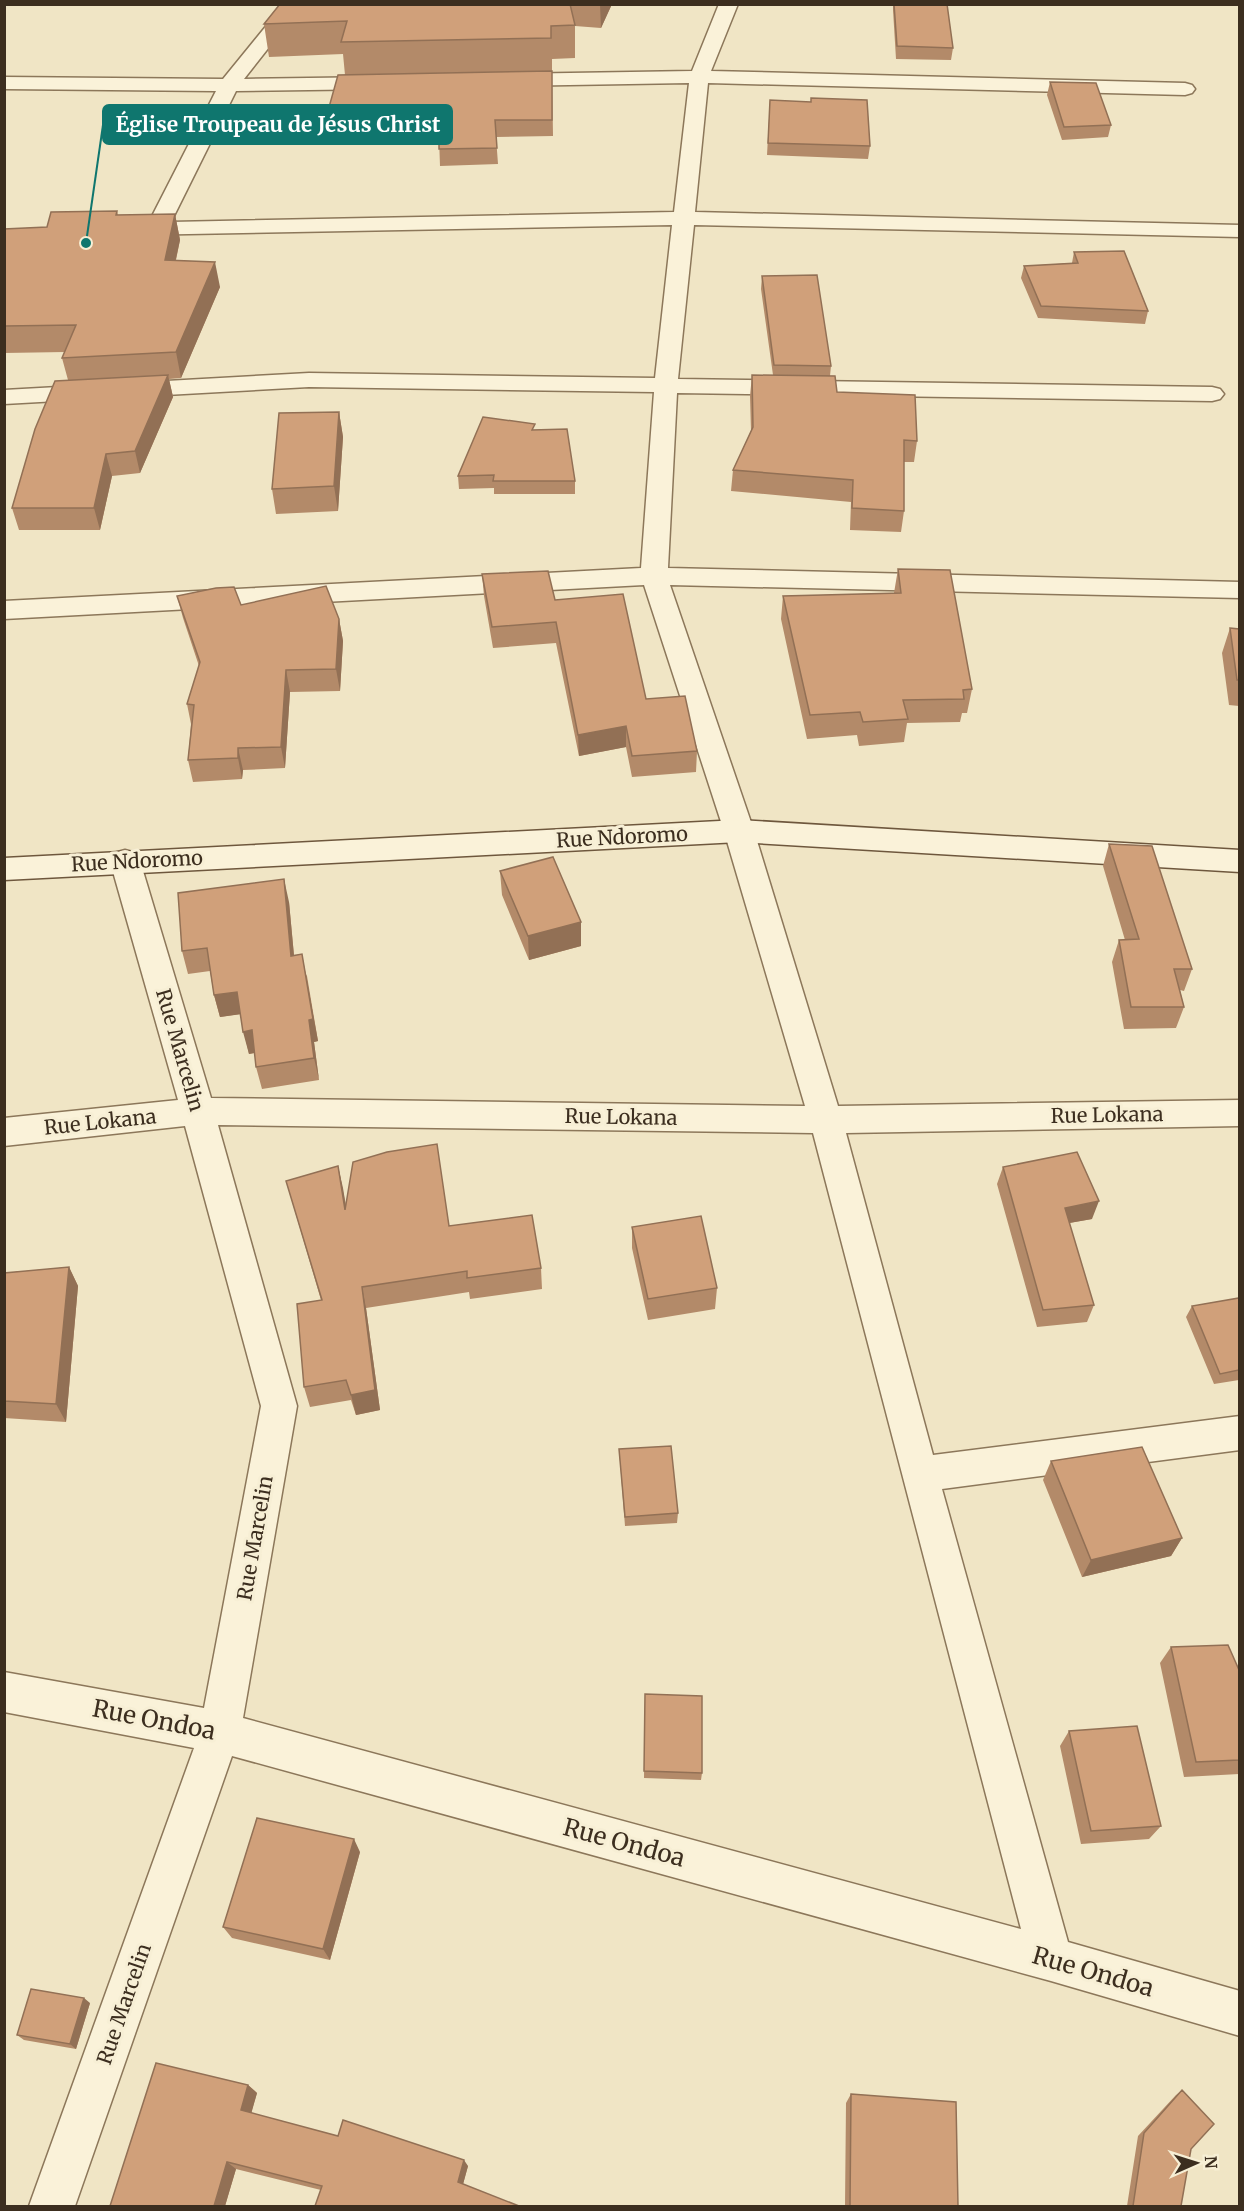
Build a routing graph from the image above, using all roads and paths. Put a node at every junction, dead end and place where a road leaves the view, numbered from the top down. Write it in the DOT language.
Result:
graph roads {
  1 [pos="294,4"];
  2 [pos="729,4"];
  3 [pos="699,77"];
  4 [pos="487,81"];
  5 [pos="405,82"];
  6 [pos="4,83"];
  7 [pos="229,85"];
  8 [pos="1185,89"];
  9 [pos="684,218"];
  10 [pos="157,228"];
  11 [pos="110,229"];
  12 [pos="1239,231"];
  13 [pos="666,385"];
  14 [pos="1212,394"];
  15 [pos="4,397"];
  16 [pos="654,576"];
  17 [pos="1239,590"];
  18 [pos="4,610"];
  19 [pos="739,831"];
  20 [pos="125,861"];
  21 [pos="1239,861"];
  22 [pos="4,869"];
  23 [pos="198,1111"];
  24 [pos="1239,1113"];
  25 [pos="826,1120"];
  26 [pos="4,1132"];
  27 [pos="1239,1433"];
  28 [pos="919,1474"];
  29 [pos="4,1692"];
  30 [pos="220,1732"];
  31 [pos="1051,1959"];
  32 [pos="1239,2014"];
  33 [pos="52,2206"];
  1 -- 7 [label="street"];
  2 -- 3 [label="street"];
  3 -- 4 [label="street"];
  3 -- 8 [label="street"];
  3 -- 9 [label="street"];
  5 -- 7 [label="street"];
  6 -- 7 [label="street"];
  7 -- 10 [label="street"];
  9 -- 10 [label="street"];
  9 -- 12 [label="street"];
  9 -- 13 [label="street"];
  10 -- 11 [label="street"];
  13 -- 14 [label="street"];
  13 -- 15 [label="street"];
  13 -- 16 [label="street"];
  16 -- 17 [label="street"];
  16 -- 18 [label="street"];
  16 -- 19 [label="street"];
  19 -- 20 [label="street, Rue Ndoromo"];
  19 -- 21 [label="street, Rue Ndoromo"];
  19 -- 25 [label="street"];
  20 -- 22 [label="street, Rue Ndoromo"];
  20 -- 23 [label="street, Rue Marcelin"];
  23 -- 25 [label="street, Rue Lokana"];
  23 -- 26 [label="street, Rue Lokana"];
  23 -- 30 [label="street, Rue Marcelin"];
  24 -- 25 [label="street, Rue Lokana"];
  25 -- 28 [label="street"];
  27 -- 28 [label="street"];
  28 -- 31 [label="street"];
  29 -- 30 [label="street, Rue Ondoa"];
  30 -- 31 [label="street, Rue Ondoa"];
  30 -- 33 [label="street, Rue Marcelin"];
  31 -- 32 [label="street, Rue Ondoa"];
}
